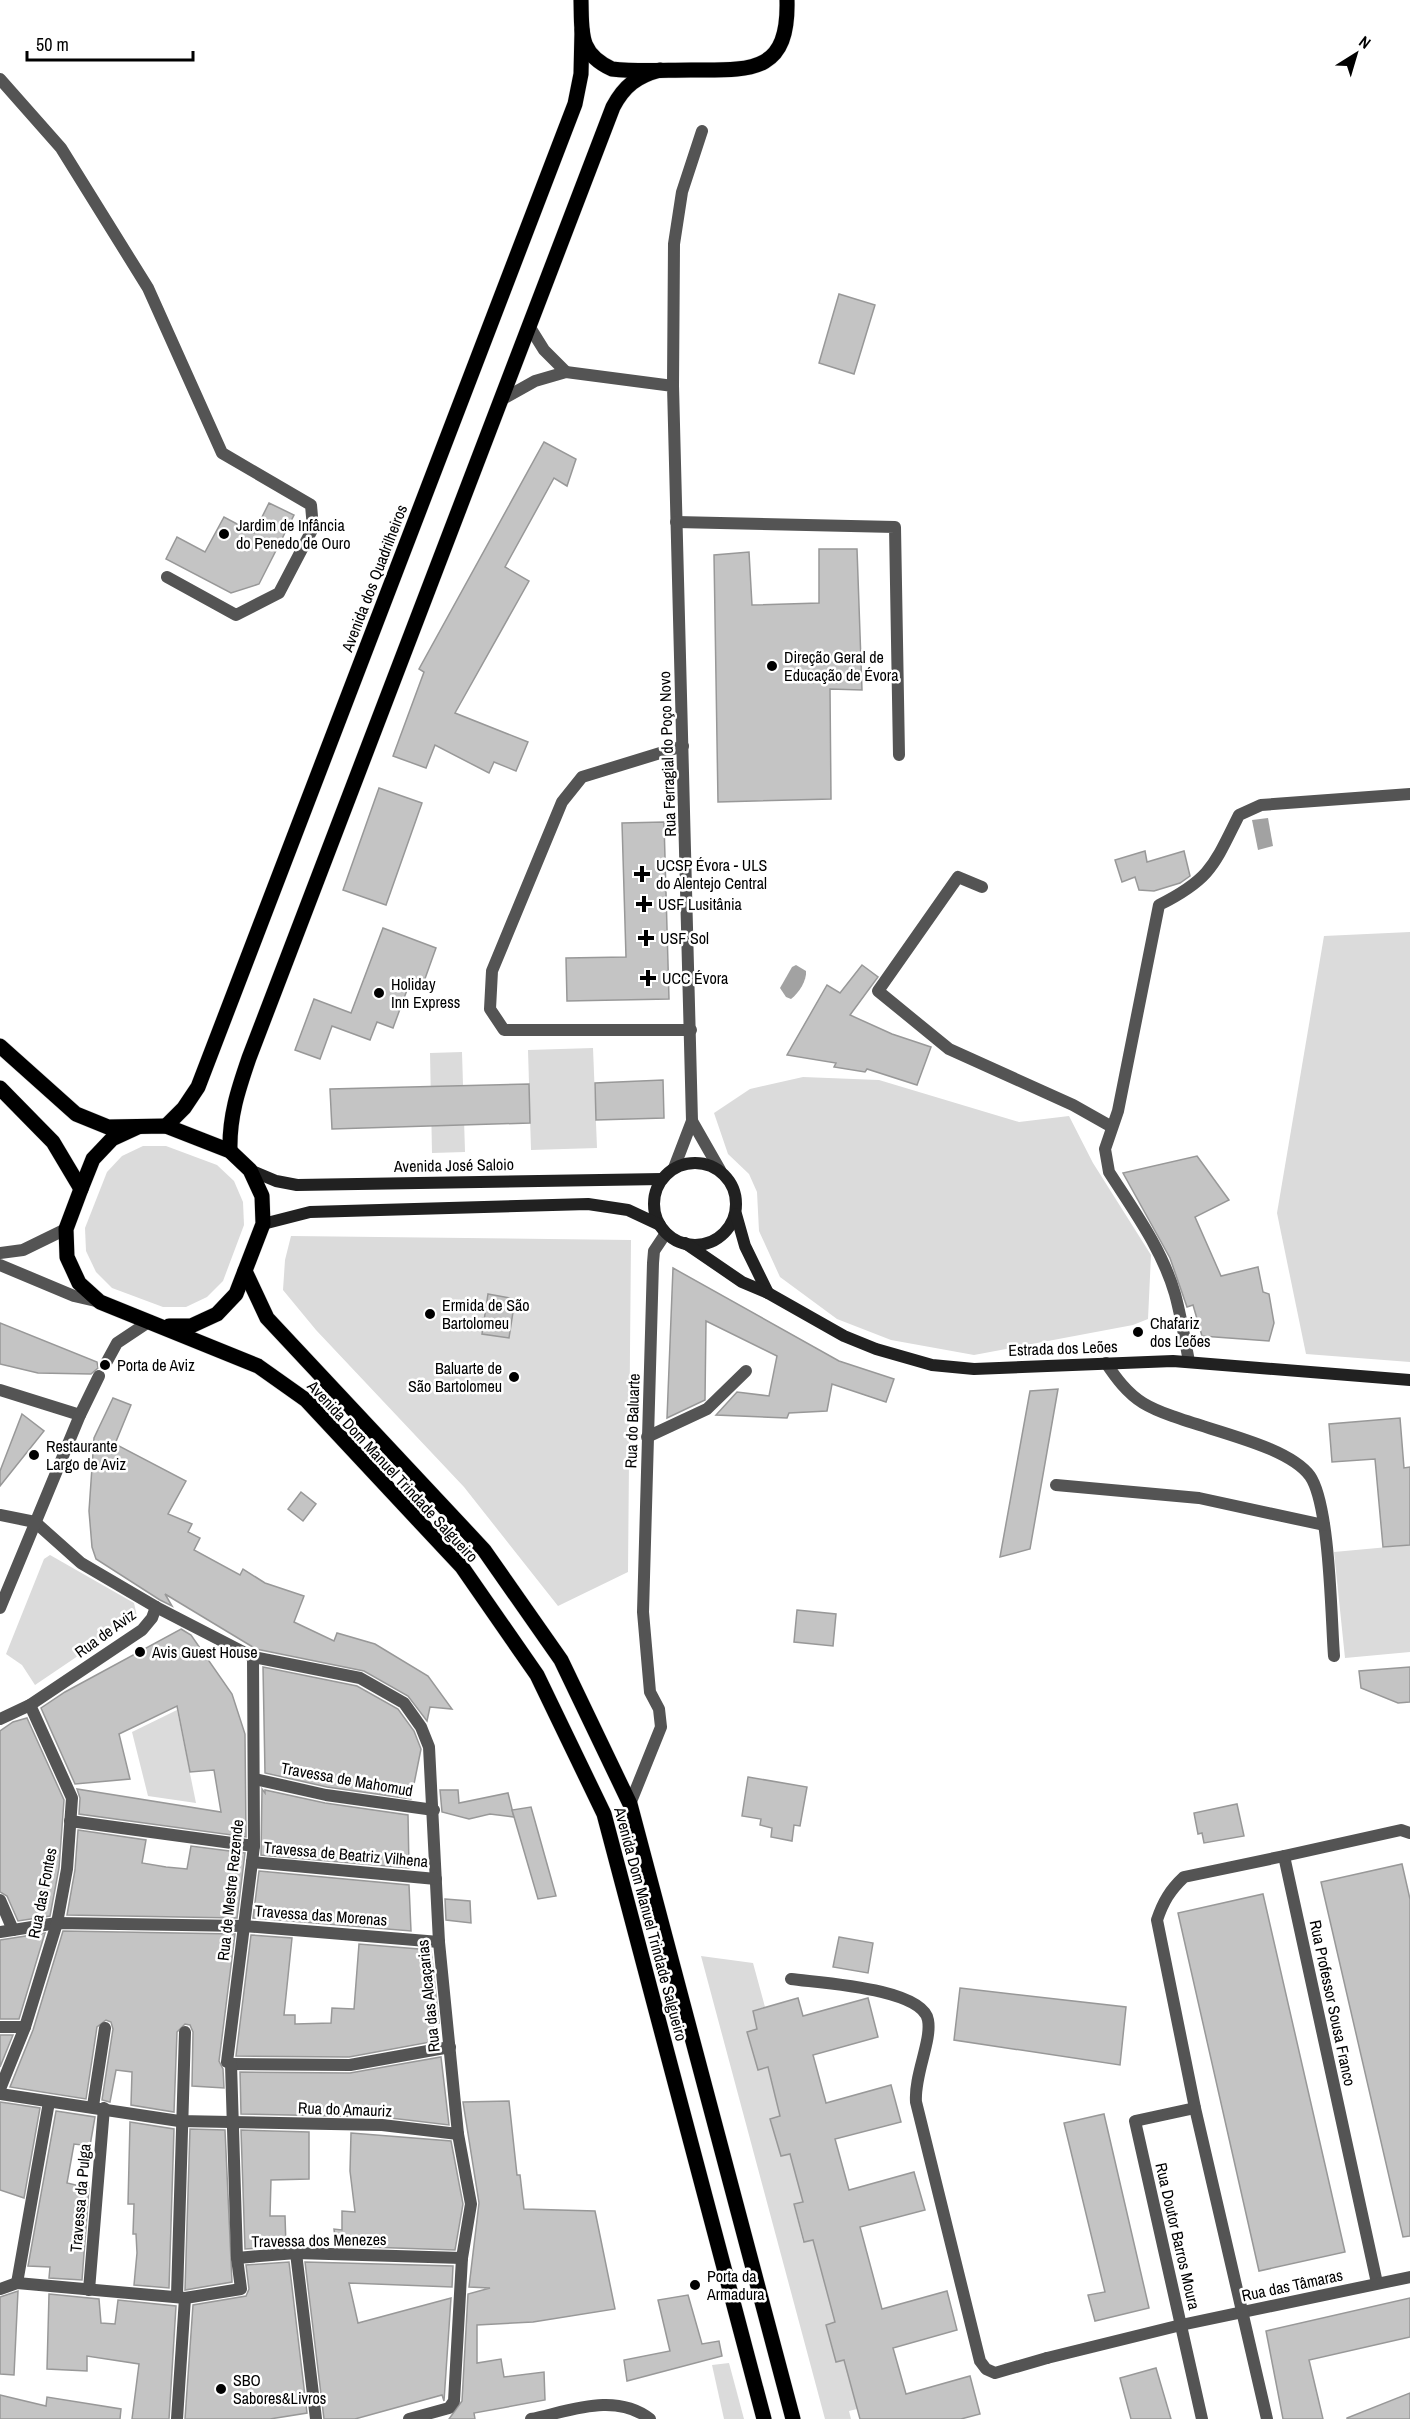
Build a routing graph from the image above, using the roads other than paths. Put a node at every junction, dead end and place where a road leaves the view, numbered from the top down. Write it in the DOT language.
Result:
graph roads {
  1 [pos="581,0"];
  2 [pos="787,0"];
  3 [pos="582,30"];
  4 [pos="660,70"];
  5 [pos="0,79"];
  6 [pos="702,131"];
  7 [pos="529,326"];
  8 [pos="566,372"];
  9 [pos="673,387"];
  10 [pos="501,400"];
  11 [pos="676,522"];
  12 [pos="167,577"];
  13 [pos="683,746"];
  14 [pos="900,755"];
  15 [pos="1410,794"];
  16 [pos="982,887"];
  17 [pos="691,1029"];
  18 [pos="0,1046"];
  19 [pos="0,1088"];
  20 [pos="692,1121"];
  21 [pos="166,1126"];
  22 [pos="138,1127"];
  23 [pos="1112,1127"];
  24 [pos="230,1151"];
  25 [pos="674,1168"];
  26 [pos="250,1170"];
  27 [pos="720,1170"];
  28 [pos="662,1179"];
  29 [pos="81,1190"];
  30 [pos="736,1214"];
  31 [pos="263,1224"];
  32 [pos="66,1229"];
  33 [pos="663,1229"];
  34 [pos="685,1244"];
  35 [pos="0,1253"];
  36 [pos="0,1264"];
  37 [pos="245,1271"];
  38 [pos="768,1293"];
  39 [pos="100,1302"];
  40 [pos="156,1324"];
  41 [pos="1190,1362"];
  42 [pos="1106,1363"];
  43 [pos="105,1365"];
  44 [pos="746,1371"];
  45 [pos="99,1376"];
  46 [pos="1410,1380"];
  47 [pos="0,1390"];
  48 [pos="80,1414"];
  49 [pos="648,1437"];
  50 [pos="1056,1485"];
  51 [pos="0,1515"];
  52 [pos="35,1522"];
  53 [pos="1324,1525"];
  54 [pos="156,1606"];
  55 [pos="0,1608"];
  56 [pos="1334,1656"];
  57 [pos="253,1657"];
  58 [pos="30,1705"];
  59 [pos="0,1719"];
  60 [pos="255,1779"];
  61 [pos="630,1804"];
  62 [pos="434,1810"];
  63 [pos="70,1821"];
  64 [pos="1410,1833"];
  65 [pos="254,1845"];
  66 [pos="1284,1856"];
  67 [pos="252,1862"];
  68 [pos="436,1879"];
  69 [pos="0,1900"];
  70 [pos="57,1923"];
  71 [pos="244,1926"];
  72 [pos="13,1930"];
  73 [pos="0,1932"];
  74 [pos="439,1942"];
  75 [pos="791,1979"];
  76 [pos="24,2027"];
  77 [pos="0,2028"];
  78 [pos="105,2028"];
  79 [pos="185,2032"];
  80 [pos="450,2048"];
  81 [pos="231,2064"];
  82 [pos="0,2089"];
  83 [pos="0,2094"];
  84 [pos="48,2102"];
  85 [pos="99,2107"];
  86 [pos="1195,2108"];
  87 [pos="183,2122"];
  88 [pos="231,2123"];
  89 [pos="458,2134"];
  90 [pos="296,2253"];
  91 [pos="237,2258"];
  92 [pos="462,2258"];
  93 [pos="1410,2277"];
  94 [pos="17,2283"];
  95 [pos="1377,2283"];
  96 [pos="0,2289"];
  97 [pos="89,2290"];
  98 [pos="181,2296"];
  99 [pos="1242,2312"];
  100 [pos="1181,2325"];
  101 [pos="177,2419"];
  102 [pos="316,2419"];
  103 [pos="409,2419"];
  104 [pos="531,2419"];
  105 [pos="650,2419"];
  106 [pos="764,2419"];
  107 [pos="793,2419"];
  108 [pos="1202,2419"];
  109 [pos="1267,2419"];
  1 -- 3 [label="main road, Avenida dos Quadrilheiros"];
  2 -- 4 [label="main road"];
  3 -- 4 [label="main road"];
  3 -- 21 [label="main road, Avenida dos Quadrilheiros"];
  4 -- 7 [label="main road"];
  5 -- 12 [label="street"];
  6 -- 9 [label="street, Rua Ferragial do Poço Novo"];
  7 -- 8 [label="street"];
  7 -- 10 [label="main road"];
  8 -- 9 [label="street"];
  8 -- 10 [label="street"];
  9 -- 11 [label="street, Rua Ferragial do Poço Novo"];
  10 -- 24 [label="main road"];
  11 -- 13 [label="street, Rua Ferragial do Poço Novo"];
  11 -- 14 [label="street"];
  13 -- 17 [label="street, Rua Ferragial do Poço Novo"];
  13 -- 17 [label="street"];
  15 -- 23 [label="street"];
  16 -- 23 [label="street"];
  17 -- 20 [label="street, Rua Ferragial do Poço Novo"];
  18 -- 22 [label="main road"];
  19 -- 29 [label="main road"];
  20 -- 25 [label="street"];
  20 -- 27 [label="street"];
  21 -- 22 [label="main road, Avenida Dom Manuel Trindade Salgueiro"];
  21 -- 24 [label="main road, Avenida Dom Manuel Trindade Salgueiro"];
  22 -- 29 [label="main road, Avenida Dom Manuel Trindade Salgueiro"];
  23 -- 41 [label="street"];
  24 -- 26 [label="main road, Avenida Dom Manuel Trindade Salgueiro"];
  25 -- 27 [label="main road"];
  25 -- 28 [label="main road"];
  26 -- 28 [label="main road, Avenida José Saloio"];
  26 -- 31 [label="main road, Avenida Dom Manuel Trindade Salgueiro"];
  27 -- 30 [label="main road"];
  28 -- 33 [label="main road"];
  29 -- 32 [label="main road, Avenida Dom Manuel Trindade Salgueiro"];
  30 -- 34 [label="main road"];
  30 -- 38 [label="main road"];
  31 -- 33 [label="main road"];
  31 -- 37 [label="main road, Avenida Dom Manuel Trindade Salgueiro"];
  32 -- 35 [label="street"];
  32 -- 39 [label="main road, Avenida Dom Manuel Trindade Salgueiro"];
  33 -- 34 [label="main road"];
  33 -- 49 [label="street, Rua do Baluarte"];
  34 -- 38 [label="main road, Estrada dos Leões"];
  36 -- 39 [label="street"];
  37 -- 40 [label="main road, Avenida Dom Manuel Trindade Salgueiro"];
  37 -- 61 [label="main road, Avenida Dom Manuel Trindade Salgueiro"];
  38 -- 42 [label="main road, Estrada dos Leões"];
  39 -- 40 [label="main road, Avenida Dom Manuel Trindade Salgueiro"];
  40 -- 43 [label="street"];
  40 -- 106 [label="main road, Avenida Dom Manuel Trindade Salgueiro"];
  41 -- 42 [label="main road, Estrada dos Leões"];
  41 -- 46 [label="main road, Estrada dos Leões"];
  42 -- 53 [label="street"];
  44 -- 49 [label="street"];
  45 -- 48 [label="street"];
  47 -- 48 [label="street"];
  48 -- 52 [label="street"];
  49 -- 61 [label="street, Rua do Baluarte"];
  50 -- 53 [label="street"];
  51 -- 52 [label="street"];
  52 -- 54 [label="street, Rua de Aviz"];
  52 -- 55 [label="street"];
  53 -- 56 [label="street"];
  54 -- 57 [label="street, Rua das Alcaçarias"];
  54 -- 58 [label="street, Rua de Aviz"];
  57 -- 60 [label="street, Rua de Mestre Rezende"];
  57 -- 62 [label="street, Rua das Alcaçarias"];
  58 -- 59 [label="street, Rua de Aviz"];
  58 -- 63 [label="street, Rua das Fontes"];
  60 -- 62 [label="street, Travessa de Mahomud"];
  60 -- 65 [label="street, Rua de Mestre Rezende"];
  61 -- 107 [label="main road, Avenida Dom Manuel Trindade Salgueiro"];
  62 -- 68 [label="street, Rua das Alcaçarias"];
  63 -- 65 [label="street"];
  63 -- 70 [label="street, Rua das Fontes"];
  64 -- 66 [label="street"];
  65 -- 67 [label="street, Rua de Mestre Rezende"];
  66 -- 86 [label="street"];
  66 -- 95 [label="street, Rua Professor Sousa Franco"];
  67 -- 68 [label="street, Travessa de Beatriz Vilhena"];
  67 -- 71 [label="street, Rua de Mestre Rezende"];
  68 -- 74 [label="street, Rua das Alcaçarias"];
  69 -- 72 [label="street"];
  70 -- 71 [label="street, Travessa das Morenas"];
  70 -- 72 [label="street, Travessa das Morenas"];
  70 -- 76 [label="street, Rua das Fontes"];
  71 -- 74 [label="street, Travessa das Morenas"];
  71 -- 81 [label="street, Rua de Mestre Rezende"];
  72 -- 73 [label="street, Travessa das Morenas"];
  74 -- 80 [label="street, Rua das Alcaçarias"];
  75 -- 100 [label="street, Rua das Tâmaras"];
  76 -- 77 [label="street"];
  76 -- 82 [label="street, Rua das Fontes"];
  78 -- 85 [label="street, Travessa da Pulga"];
  79 -- 87 [label="street"];
  80 -- 81 [label="street"];
  80 -- 89 [label="street, Rua das Alcaçarias"];
  81 -- 88 [label="street, Rua de Mestre Rezende"];
  83 -- 84 [label="street"];
  84 -- 85 [label="street"];
  84 -- 94 [label="street"];
  85 -- 87 [label="street"];
  85 -- 97 [label="street, Travessa da Pulga"];
  86 -- 99 [label="street"];
  86 -- 100 [label="street, Rua Doutor Barros Moura"];
  87 -- 88 [label="street, Rua do Amauriz"];
  87 -- 98 [label="street"];
  88 -- 89 [label="street, Rua do Amauriz"];
  88 -- 91 [label="street, Rua de Mestre Rezende"];
  89 -- 92 [label="street, Rua das Alcaçarias"];
  90 -- 91 [label="street, Travessa dos Menezes"];
  90 -- 92 [label="street, Travessa dos Menezes"];
  90 -- 102 [label="street"];
  91 -- 98 [label="street, Travessa dos Menezes"];
  92 -- 103 [label="street, Rua das Alcaçarias"];
  93 -- 95 [label="street, Rua das Tâmaras"];
  94 -- 96 [label="street, Travessa dos Menezes"];
  94 -- 97 [label="street, Travessa dos Menezes"];
  95 -- 99 [label="street, Rua das Tâmaras"];
  97 -- 98 [label="street, Travessa dos Menezes"];
  98 -- 101 [label="street"];
  99 -- 100 [label="street, Rua das Tâmaras"];
  99 -- 109 [label="street"];
  100 -- 108 [label="street, Rua Doutor Barros Moura"];
  104 -- 105 [label="street"];
}
